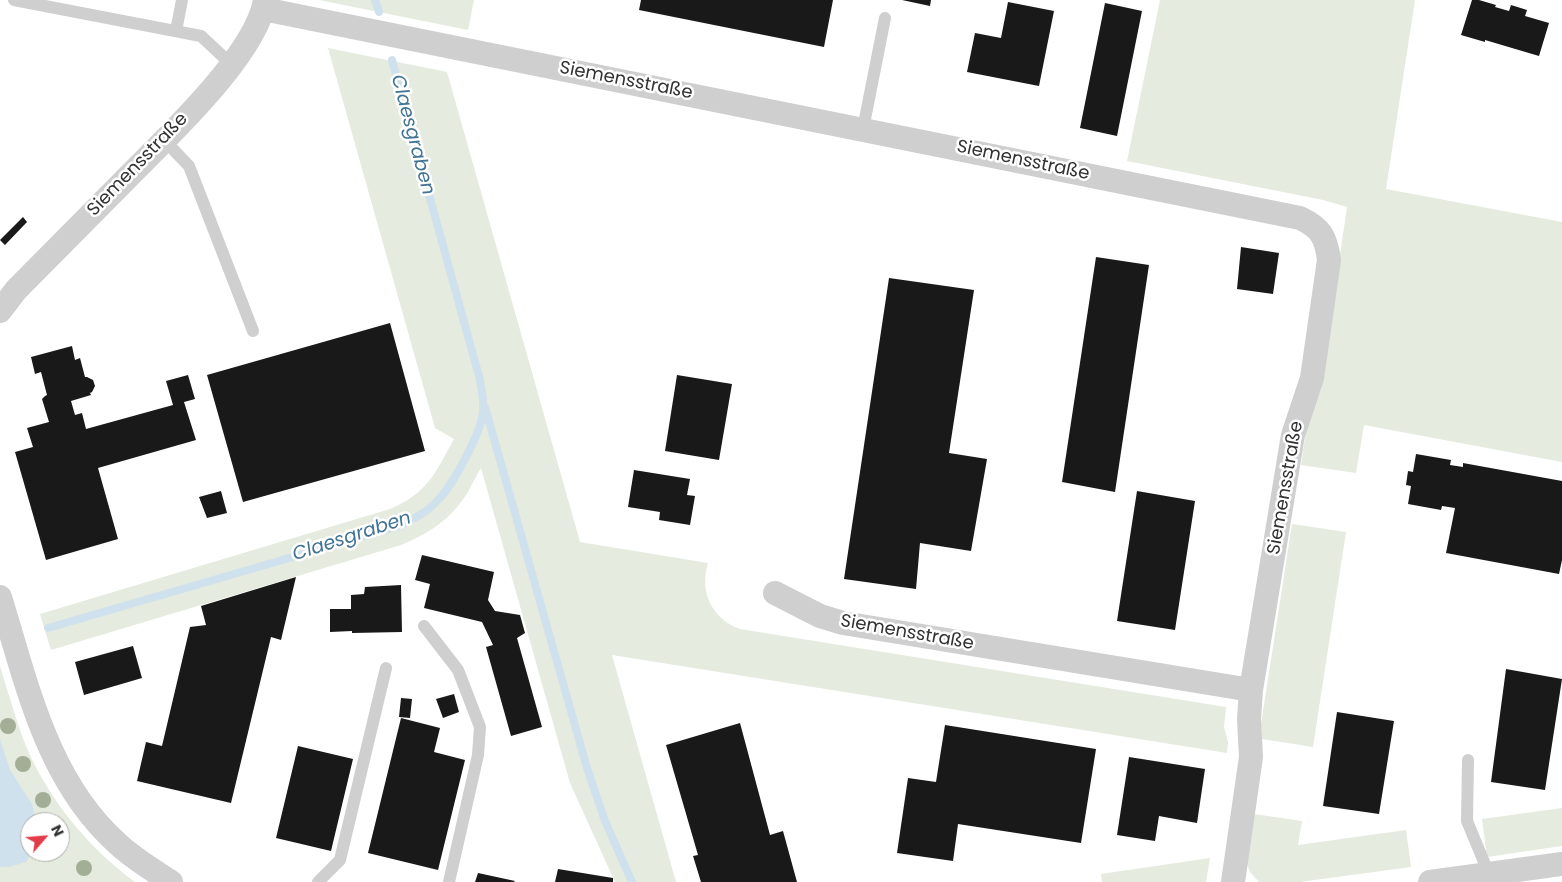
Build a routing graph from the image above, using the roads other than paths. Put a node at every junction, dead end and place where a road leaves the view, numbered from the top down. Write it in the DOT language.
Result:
graph roads {
  1 [pos="14,0"];
  2 [pos="182,0"];
  3 [pos="264,4"];
  4 [pos="884,18"];
  5 [pos="176,31"];
  6 [pos="231,64"];
  7 [pos="863,129"];
  8 [pos="164,140"];
  9 [pos="0,310"];
  10 [pos="253,331"];
  11 [pos="775,592"];
  12 [pos="0,597"];
  13 [pos="424,626"];
  14 [pos="386,668"];
  15 [pos="1251,690"];
  16 [pos="1468,760"];
  17 [pos="1562,864"];
  18 [pos="1490,878"];
  19 [pos="171,882"];
  20 [pos="318,882"];
  21 [pos="449,882"];
  22 [pos="1233,882"];
  23 [pos="1430,882"];
  1 -- 5 [label="lane"];
  2 -- 5 [label="lane"];
  3 -- 6 [label="street, Siemensstraße"];
  3 -- 7 [label="street, Siemensstraße"];
  4 -- 7 [label="lane"];
  5 -- 6 [label="lane"];
  6 -- 8 [label="street, Siemensstraße"];
  7 -- 15 [label="street, Siemensstraße"];
  8 -- 9 [label="street, Siemensstraße"];
  8 -- 10 [label="lane"];
  11 -- 15 [label="street, Siemensstraße"];
  12 -- 19 [label="street"];
  13 -- 21 [label="lane"];
  14 -- 20 [label="lane"];
  15 -- 22 [label="street, Siemensstraße"];
  16 -- 18 [label="lane"];
  17 -- 18 [label="street"];
  18 -- 23 [label="street"];
}
